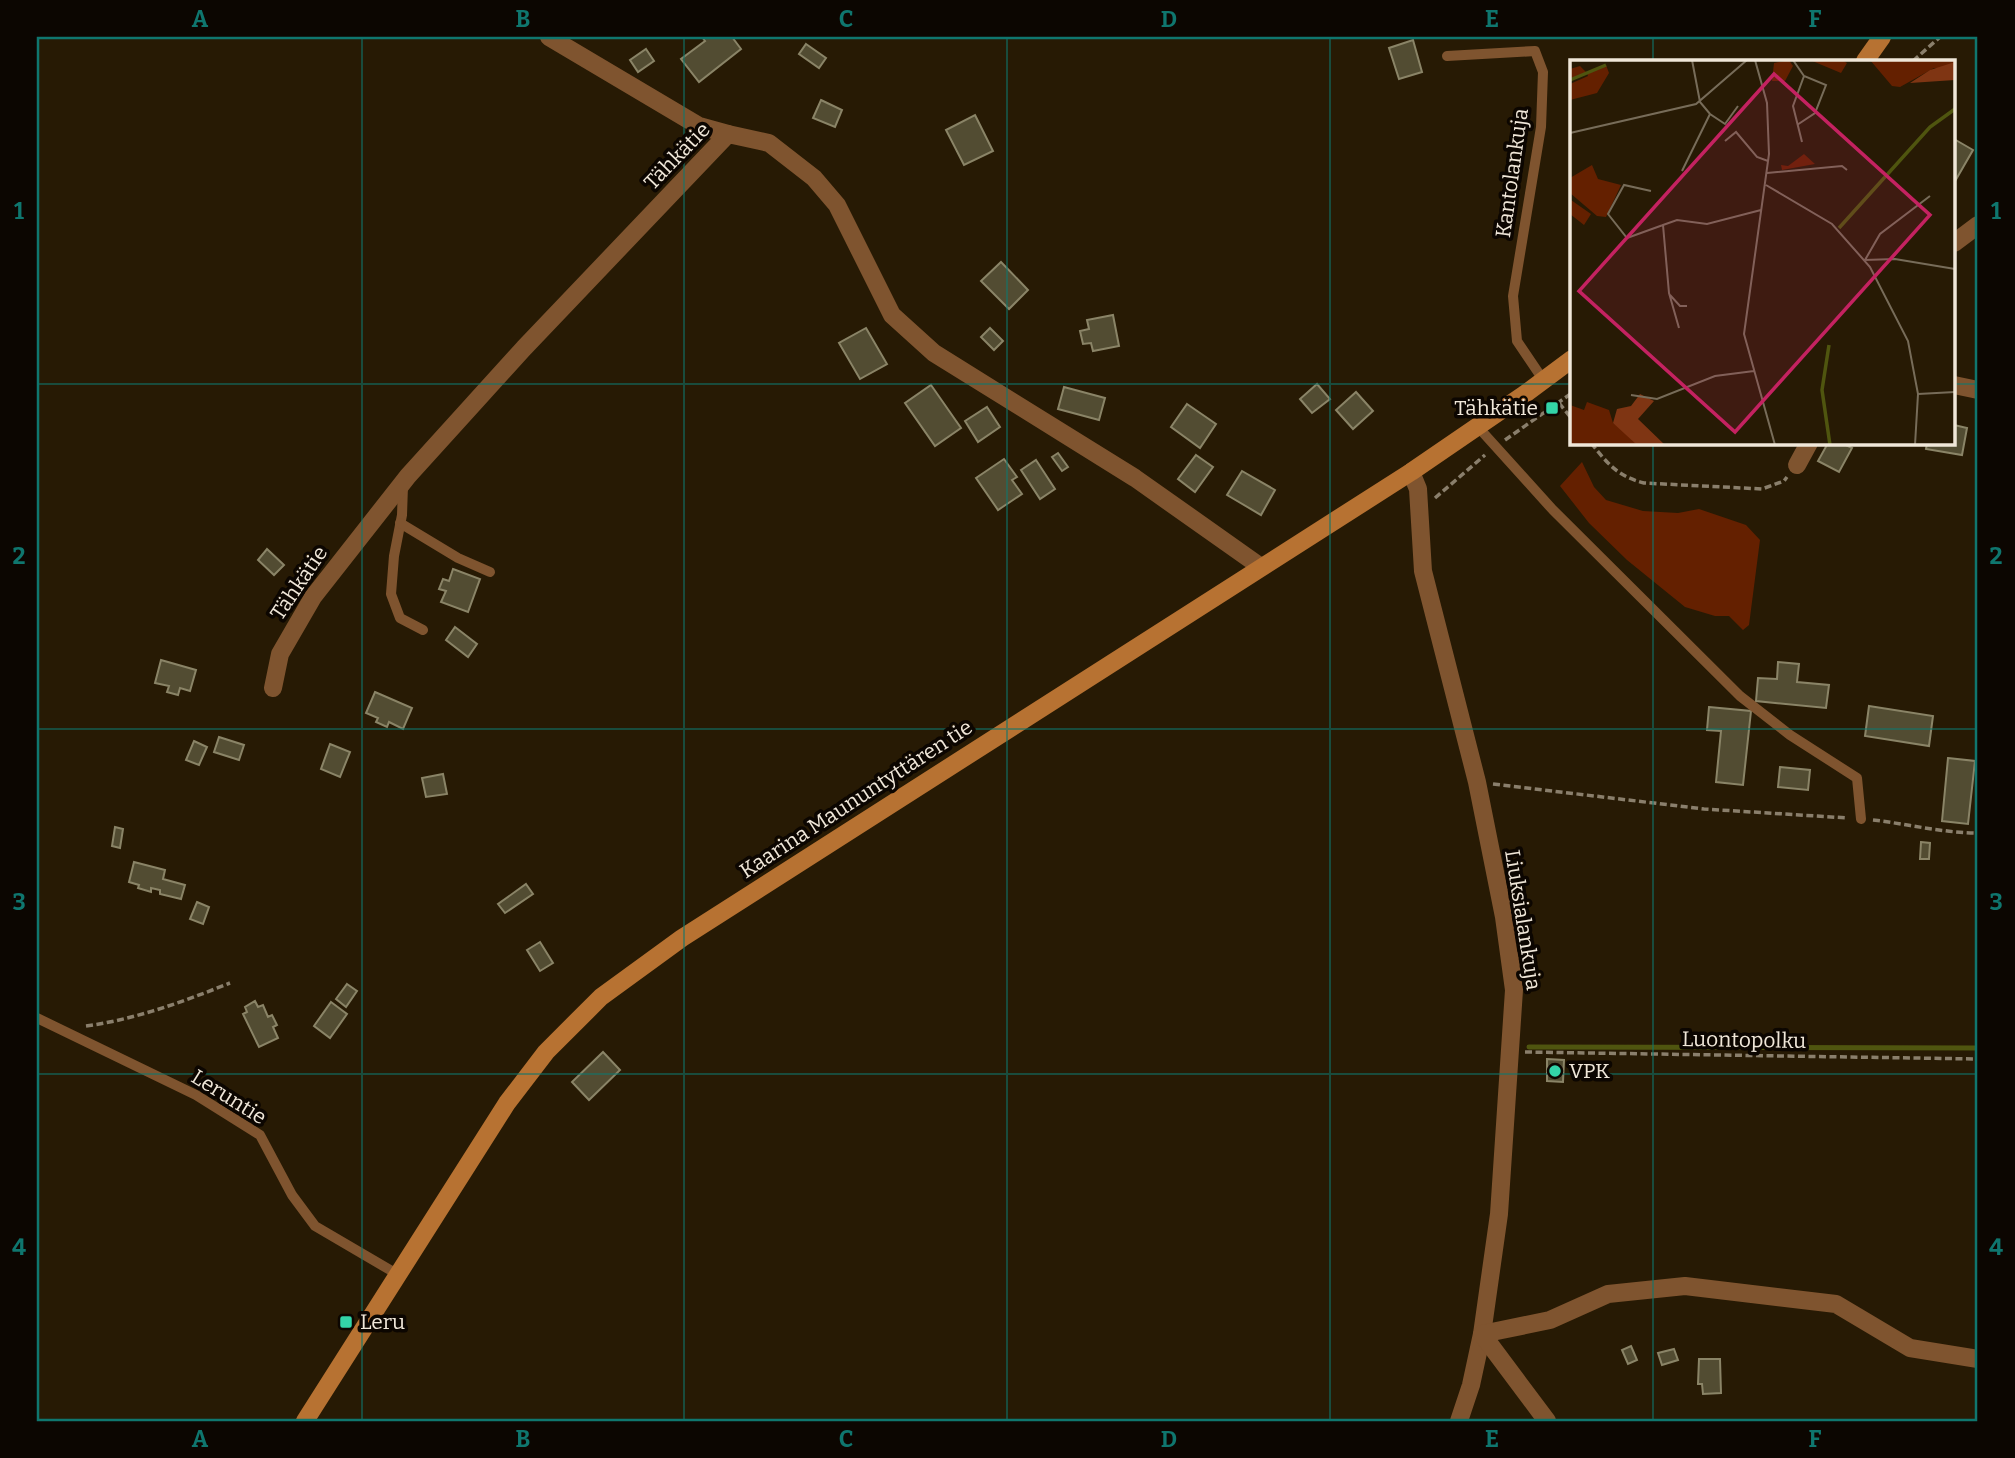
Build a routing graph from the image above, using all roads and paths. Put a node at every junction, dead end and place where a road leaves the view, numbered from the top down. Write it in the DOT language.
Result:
graph roads {
  1 [pos="549,37"];
  2 [pos="1882,37"];
  3 [pos="1940,37"];
  4 [pos="1447,56"];
  5 [pos="1866,60"];
  6 [pos="1914,60"];
  7 [pos="729,134"];
  8 [pos="1978,225"];
  9 [pos="1955,242"];
  10 [pos="1570,361"];
  11 [pos="1544,381"];
  12 [pos="1955,385"];
  13 [pos="1978,390"];
  14 [pos="1559,403"];
  15 [pos="1570,417"];
  16 [pos="1478,427"];
  17 [pos="1592,444"];
  18 [pos="1808,444"];
  19 [pos="1797,465"];
  20 [pos="1411,472"];
  21 [pos="403,482"];
  22 [pos="400,523"];
  23 [pos="1261,567"];
  24 [pos="490,572"];
  25 [pos="423,630"];
  26 [pos="273,688"];
  27 [pos="1477,782"];
  28 [pos="1861,819"];
  29 [pos="1978,833"];
  30 [pos="230,983"];
  31 [pos="37,1018"];
  32 [pos="80,1027"];
  33 [pos="1510,1052"];
  34 [pos="1978,1059"];
  35 [pos="397,1274"];
  36 [pos="1482,1334"];
  37 [pos="1978,1359"];
  38 [pos="305,1421"];
  39 [pos="1459,1421"];
  40 [pos="1547,1421"];
  1 -- 7 [label="street"];
  2 -- 5 [label="main road"];
  3 -- 6 [label="path"];
  4 -- 11 [label="lane, Kantolankuja"];
  7 -- 21 [label="street, Tähkätie"];
  7 -- 23 [label="street, Tähkätie"];
  8 -- 9 [label="street"];
  10 -- 11 [label="main road, Kaarina Maununtyttären tie"];
  11 -- 16 [label="main road, Kaarina Maununtyttären tie"];
  12 -- 13 [label="street"];
  14 -- 15 [label="path"];
  16 -- 20 [label="main road, Kaarina Maununtyttären tie"];
  16 -- 28 [label="lane"];
  17 -- 19 [label="path"];
  18 -- 19 [label="street"];
  20 -- 23 [label="main road, Kaarina Maununtyttären tie"];
  20 -- 27 [label="street, Liuksialankuja"];
  21 -- 22 [label="lane"];
  21 -- 26 [label="street, Tähkätie"];
  22 -- 24 [label="lane"];
  22 -- 25 [label="lane"];
  23 -- 35 [label="main road, Kaarina Maununtyttären tie"];
  27 -- 28 [label="path"];
  27 -- 33 [label="street, Liuksialankuja"];
  28 -- 29 [label="path"];
  30 -- 32 [label="path"];
  31 -- 35 [label="lane, Leruntie"];
  33 -- 34 [label="path, Luontopolku"];
  33 -- 36 [label="street, Liuksialankuja"];
  35 -- 38 [label="main road, Kaarina Maununtyttären tie"];
  36 -- 37 [label="street"];
  36 -- 39 [label="street, Liuksialankuja"];
  36 -- 40 [label="street"];
}
